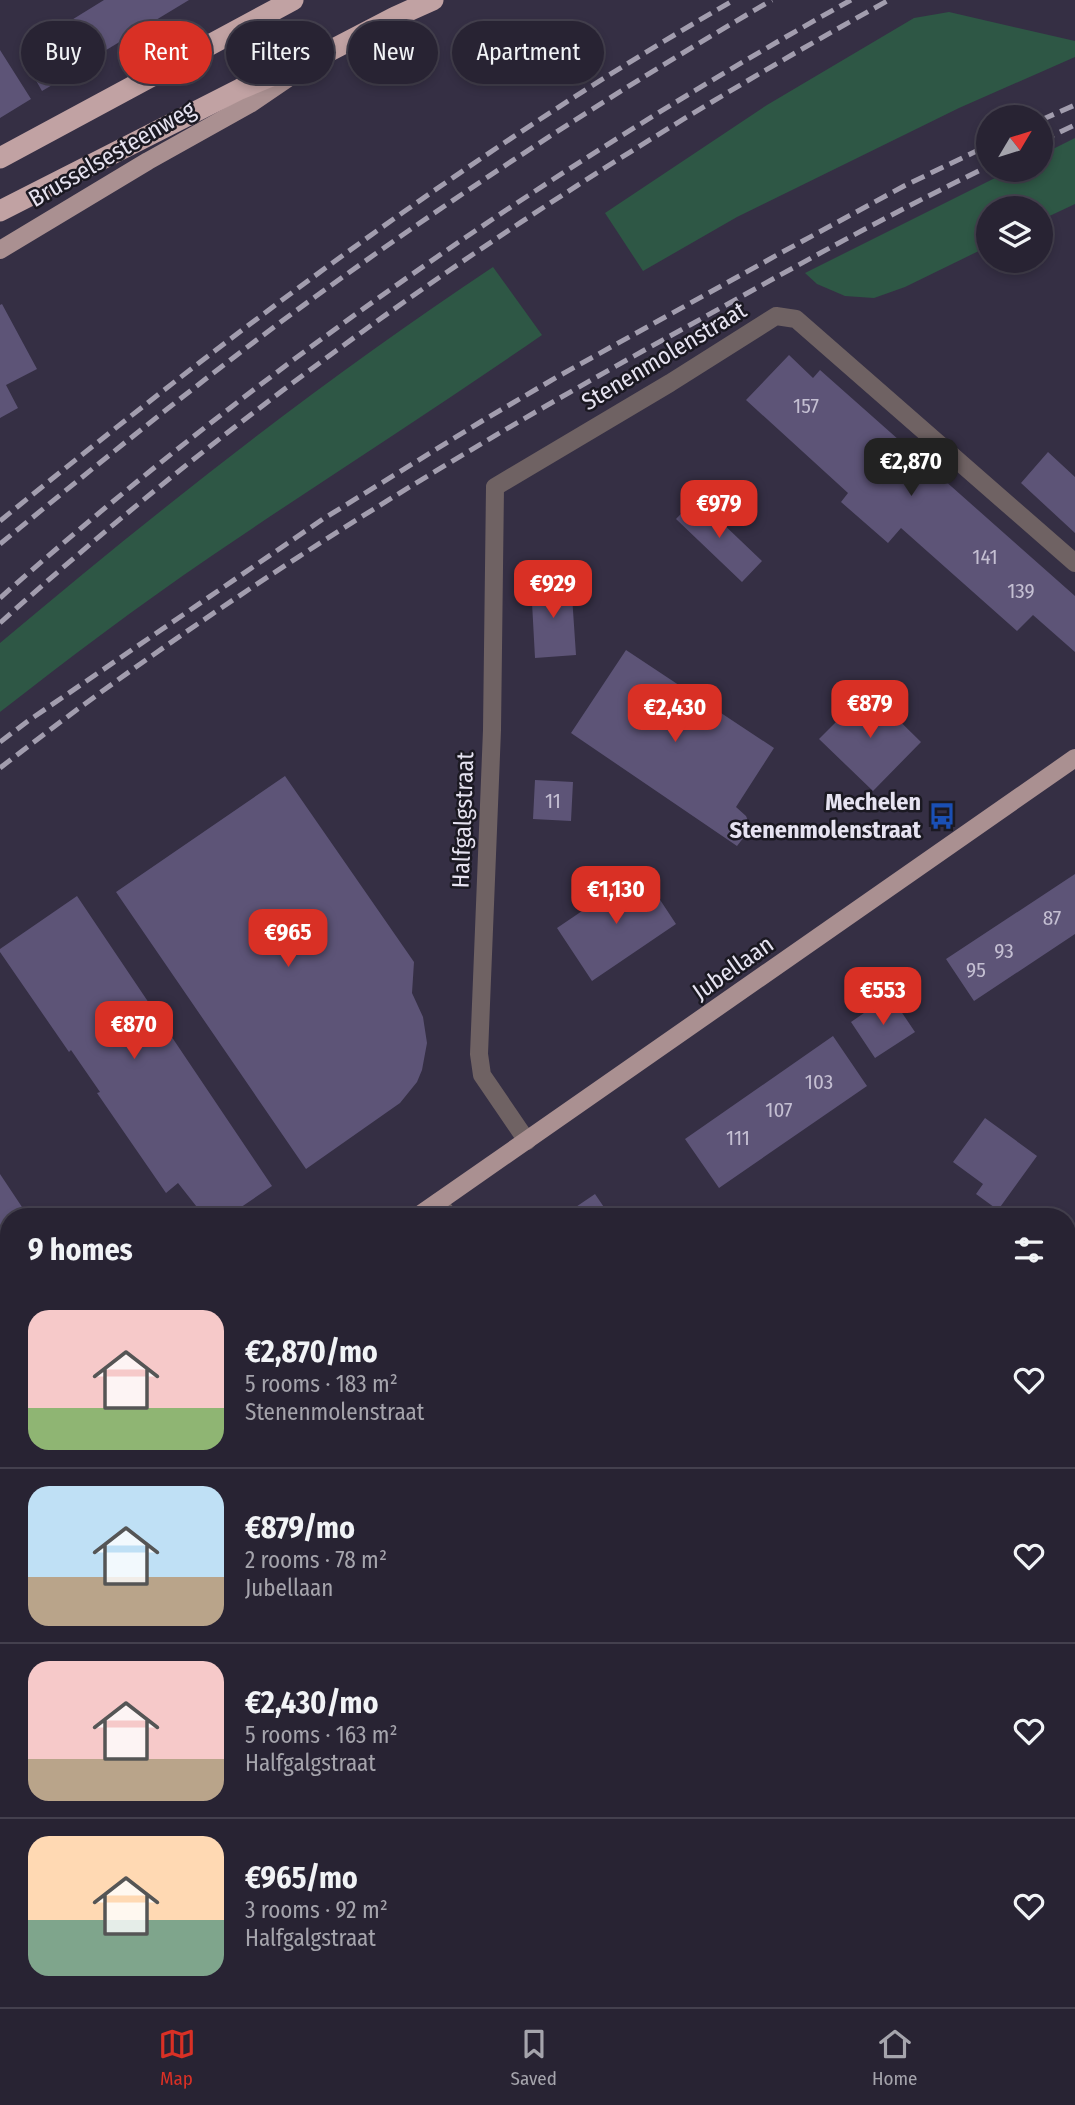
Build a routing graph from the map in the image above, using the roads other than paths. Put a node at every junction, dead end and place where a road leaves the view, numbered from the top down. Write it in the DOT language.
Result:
graph roads {
  1 [pos="293,0"];
  2 [pos="433,0"];
  3 [pos="334,49"];
  4 [pos="252,84"];
  5 [pos="279,84"];
  6 [pos="0,158"];
  7 [pos="0,211"];
  8 [pos="0,250"];
  9 [pos="495,487"];
  10 [pos="1075,563"];
  11 [pos="1075,758"];
  12 [pos="527,1142"];
  13 [pos="445,1208"];
  1 -- 6 [label="highway, Brusselsesteenweg"];
  2 -- 3 [label="highway, Brusselsesteenweg"];
  4 -- 7 [label="highway"];
  5 -- 8 [label="main road, Brusselsesteenweg"];
  9 -- 10 [label="street, Stenenmolenstraat"];
  9 -- 12 [label="street, Halfgalgstraat"];
  11 -- 12 [label="main road, Jubellaan"];
  12 -- 13 [label="main road, Jubellaan"];
}
